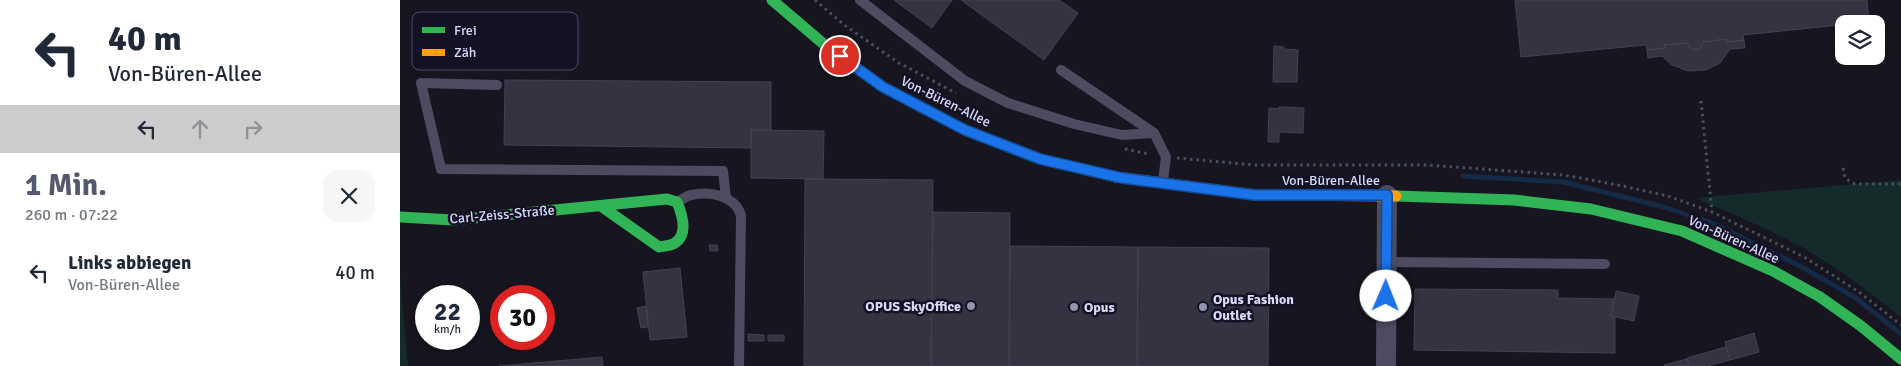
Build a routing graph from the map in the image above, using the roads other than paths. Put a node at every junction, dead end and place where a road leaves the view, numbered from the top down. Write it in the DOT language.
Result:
graph roads {
  1 [pos="772,0"];
  2 [pos="860,0"];
  3 [pos="1061,70"];
  4 [pos="497,85"];
  5 [pos="1154,133"];
  6 [pos="1162,185"];
  7 [pos="1387,195"];
  8 [pos="726,198"];
  9 [pos="677,202"];
  10 [pos="601,206"];
  11 [pos="401,211"];
  12 [pos="1387,262"];
  13 [pos="1605,264"];
  14 [pos="1901,359"];
  15 [pos="739,366"];
  16 [pos="1386,366"];
  1 -- 6 [label="street, Von-Büren-Allee"];
  2 -- 5 [label="lane"];
  3 -- 5 [label="lane"];
  4 -- 8 [label="lane"];
  5 -- 6 [label="lane"];
  6 -- 7 [label="street, Von-Büren-Allee"];
  7 -- 12 [label="street"];
  7 -- 14 [label="street, Von-Büren-Allee"];
  8 -- 9 [label="lane"];
  8 -- 15 [label="lane"];
  9 -- 10 [label="street, Carl-Zeiss-Straße"];
  9 -- 10 [label="street"];
  10 -- 11 [label="street, Carl-Zeiss-Straße"];
  12 -- 13 [label="lane"];
  12 -- 16 [label="street"];
}
